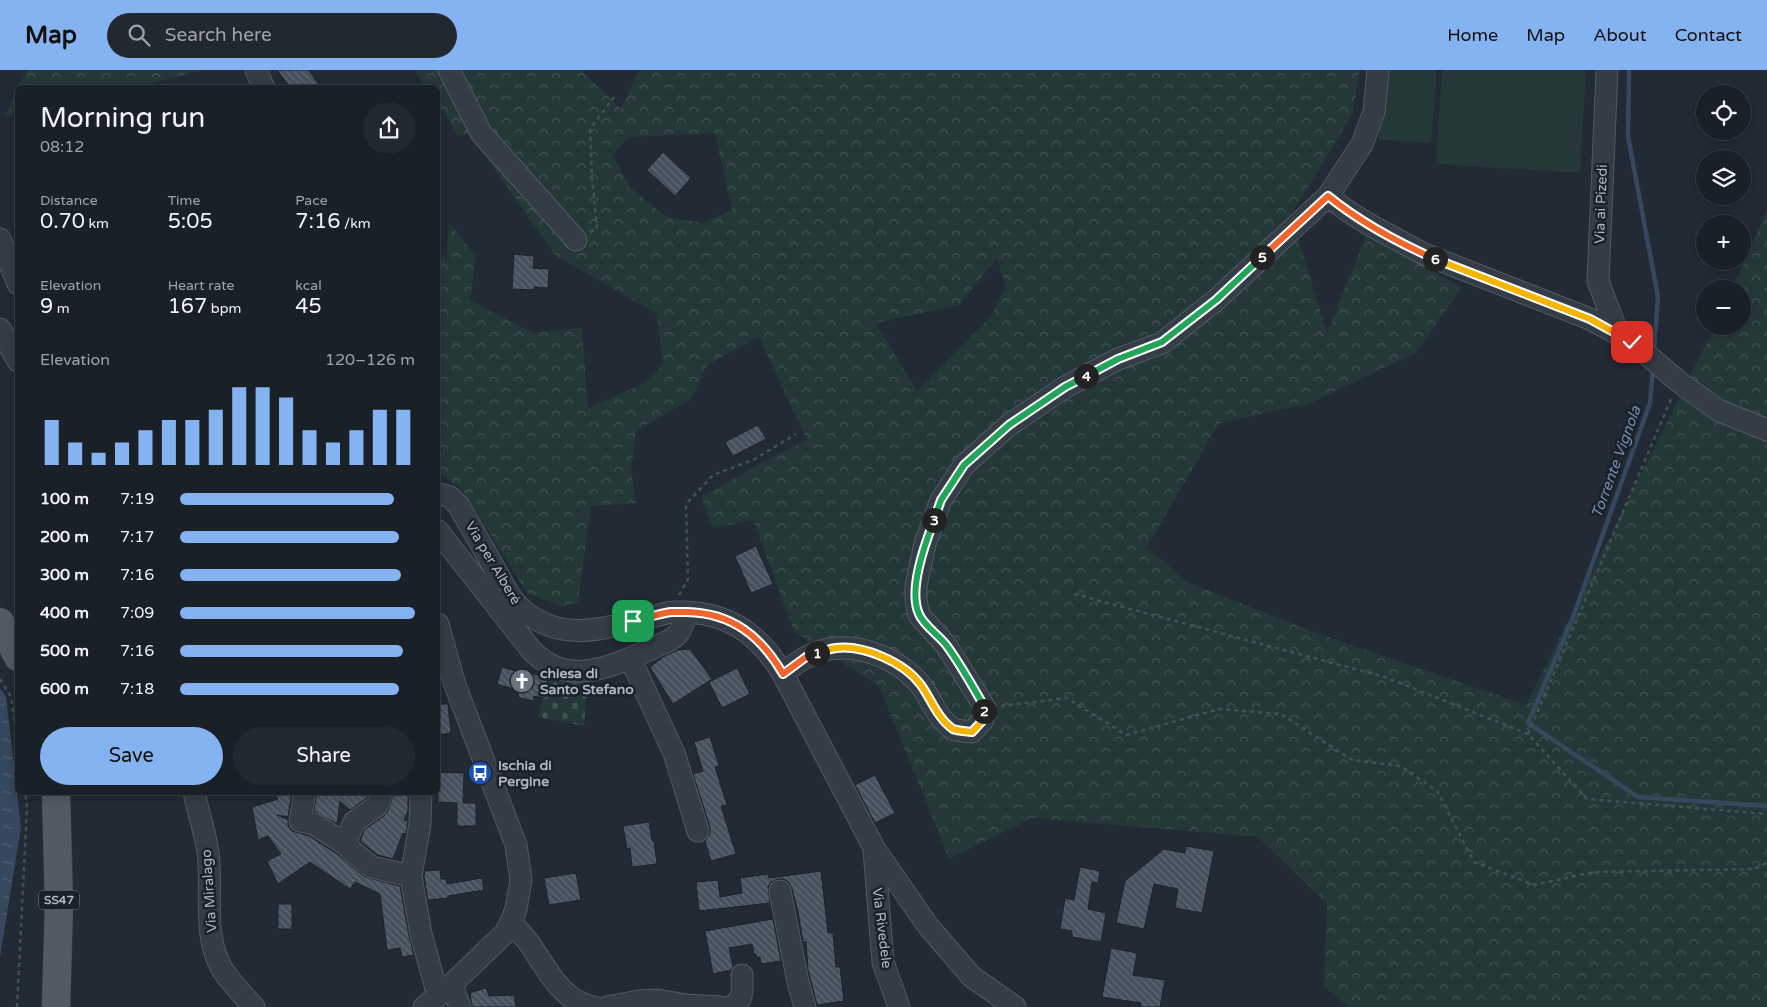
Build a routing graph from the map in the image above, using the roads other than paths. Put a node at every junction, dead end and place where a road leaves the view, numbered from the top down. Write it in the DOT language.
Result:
graph roads {
  1 [pos="256,70"];
  2 [pos="448,70"];
  3 [pos="1378,70"];
  4 [pos="1606,70"];
  5 [pos="263,85"];
  6 [pos="1328,196"];
  7 [pos="0,239"];
  8 [pos="576,240"];
  9 [pos="15,276"];
  10 [pos="0,329"];
  11 [pos="1625,338"];
  12 [pos="15,356"];
  13 [pos="1767,430"];
  14 [pos="440,494"];
  15 [pos="440,534"];
  16 [pos="679,612"];
  17 [pos="0,622"];
  18 [pos="440,639"];
  19 [pos="15,651"];
  20 [pos="630,658"];
  21 [pos="779,667"];
  22 [pos="446,684"];
  23 [pos="56,795"];
  24 [pos="195,795"];
  25 [pos="305,795"];
  26 [pos="421,795"];
  27 [pos="380,799"];
  28 [pos="698,831"];
  29 [pos="345,844"];
  30 [pos="874,848"];
  31 [pos="411,876"];
  32 [pos="780,891"];
  33 [pos="511,922"];
  34 [pos="742,975"];
  35 [pos="446,999"];
  36 [pos="56,1007"];
  37 [pos="254,1007"];
  38 [pos="594,1007"];
  39 [pos="607,1007"];
  40 [pos="719,1007"];
  41 [pos="729,1007"];
  42 [pos="805,1007"];
  43 [pos="899,1007"];
  44 [pos="1016,1007"];
  1 -- 5 [label="street"];
  2 -- 8 [label="street"];
  3 -- 6 [label="street"];
  4 -- 11 [label="street, Via ai Pizedi"];
  6 -- 11 [label="street"];
  6 -- 21 [label="street"];
  7 -- 9 [label="street"];
  10 -- 12 [label="street"];
  11 -- 13 [label="street"];
  14 -- 16 [label="street, Via per Alberé"];
  15 -- 20 [label="street"];
  16 -- 20 [label="street"];
  16 -- 21 [label="street, Via per Alberé"];
  17 -- 19 [label="main road"];
  18 -- 22 [label="street"];
  20 -- 28 [label="street"];
  21 -- 30 [label="street, Via per Alberé"];
  22 -- 33 [label="street"];
  23 -- 36 [label="main road, SS47"];
  24 -- 37 [label="street, Via Miralago"];
  25 -- 29 [label="street"];
  26 -- 31 [label="street"];
  27 -- 29 [label="street"];
  29 -- 31 [label="street"];
  30 -- 43 [label="street, Via Rivedele"];
  30 -- 44 [label="street, Via per Alberé"];
  31 -- 35 [label="street"];
  32 -- 42 [label="street"];
  33 -- 35 [label="street"];
  33 -- 38 [label="street"];
  34 -- 41 [label="street"];
  39 -- 40 [label="street"];
}
